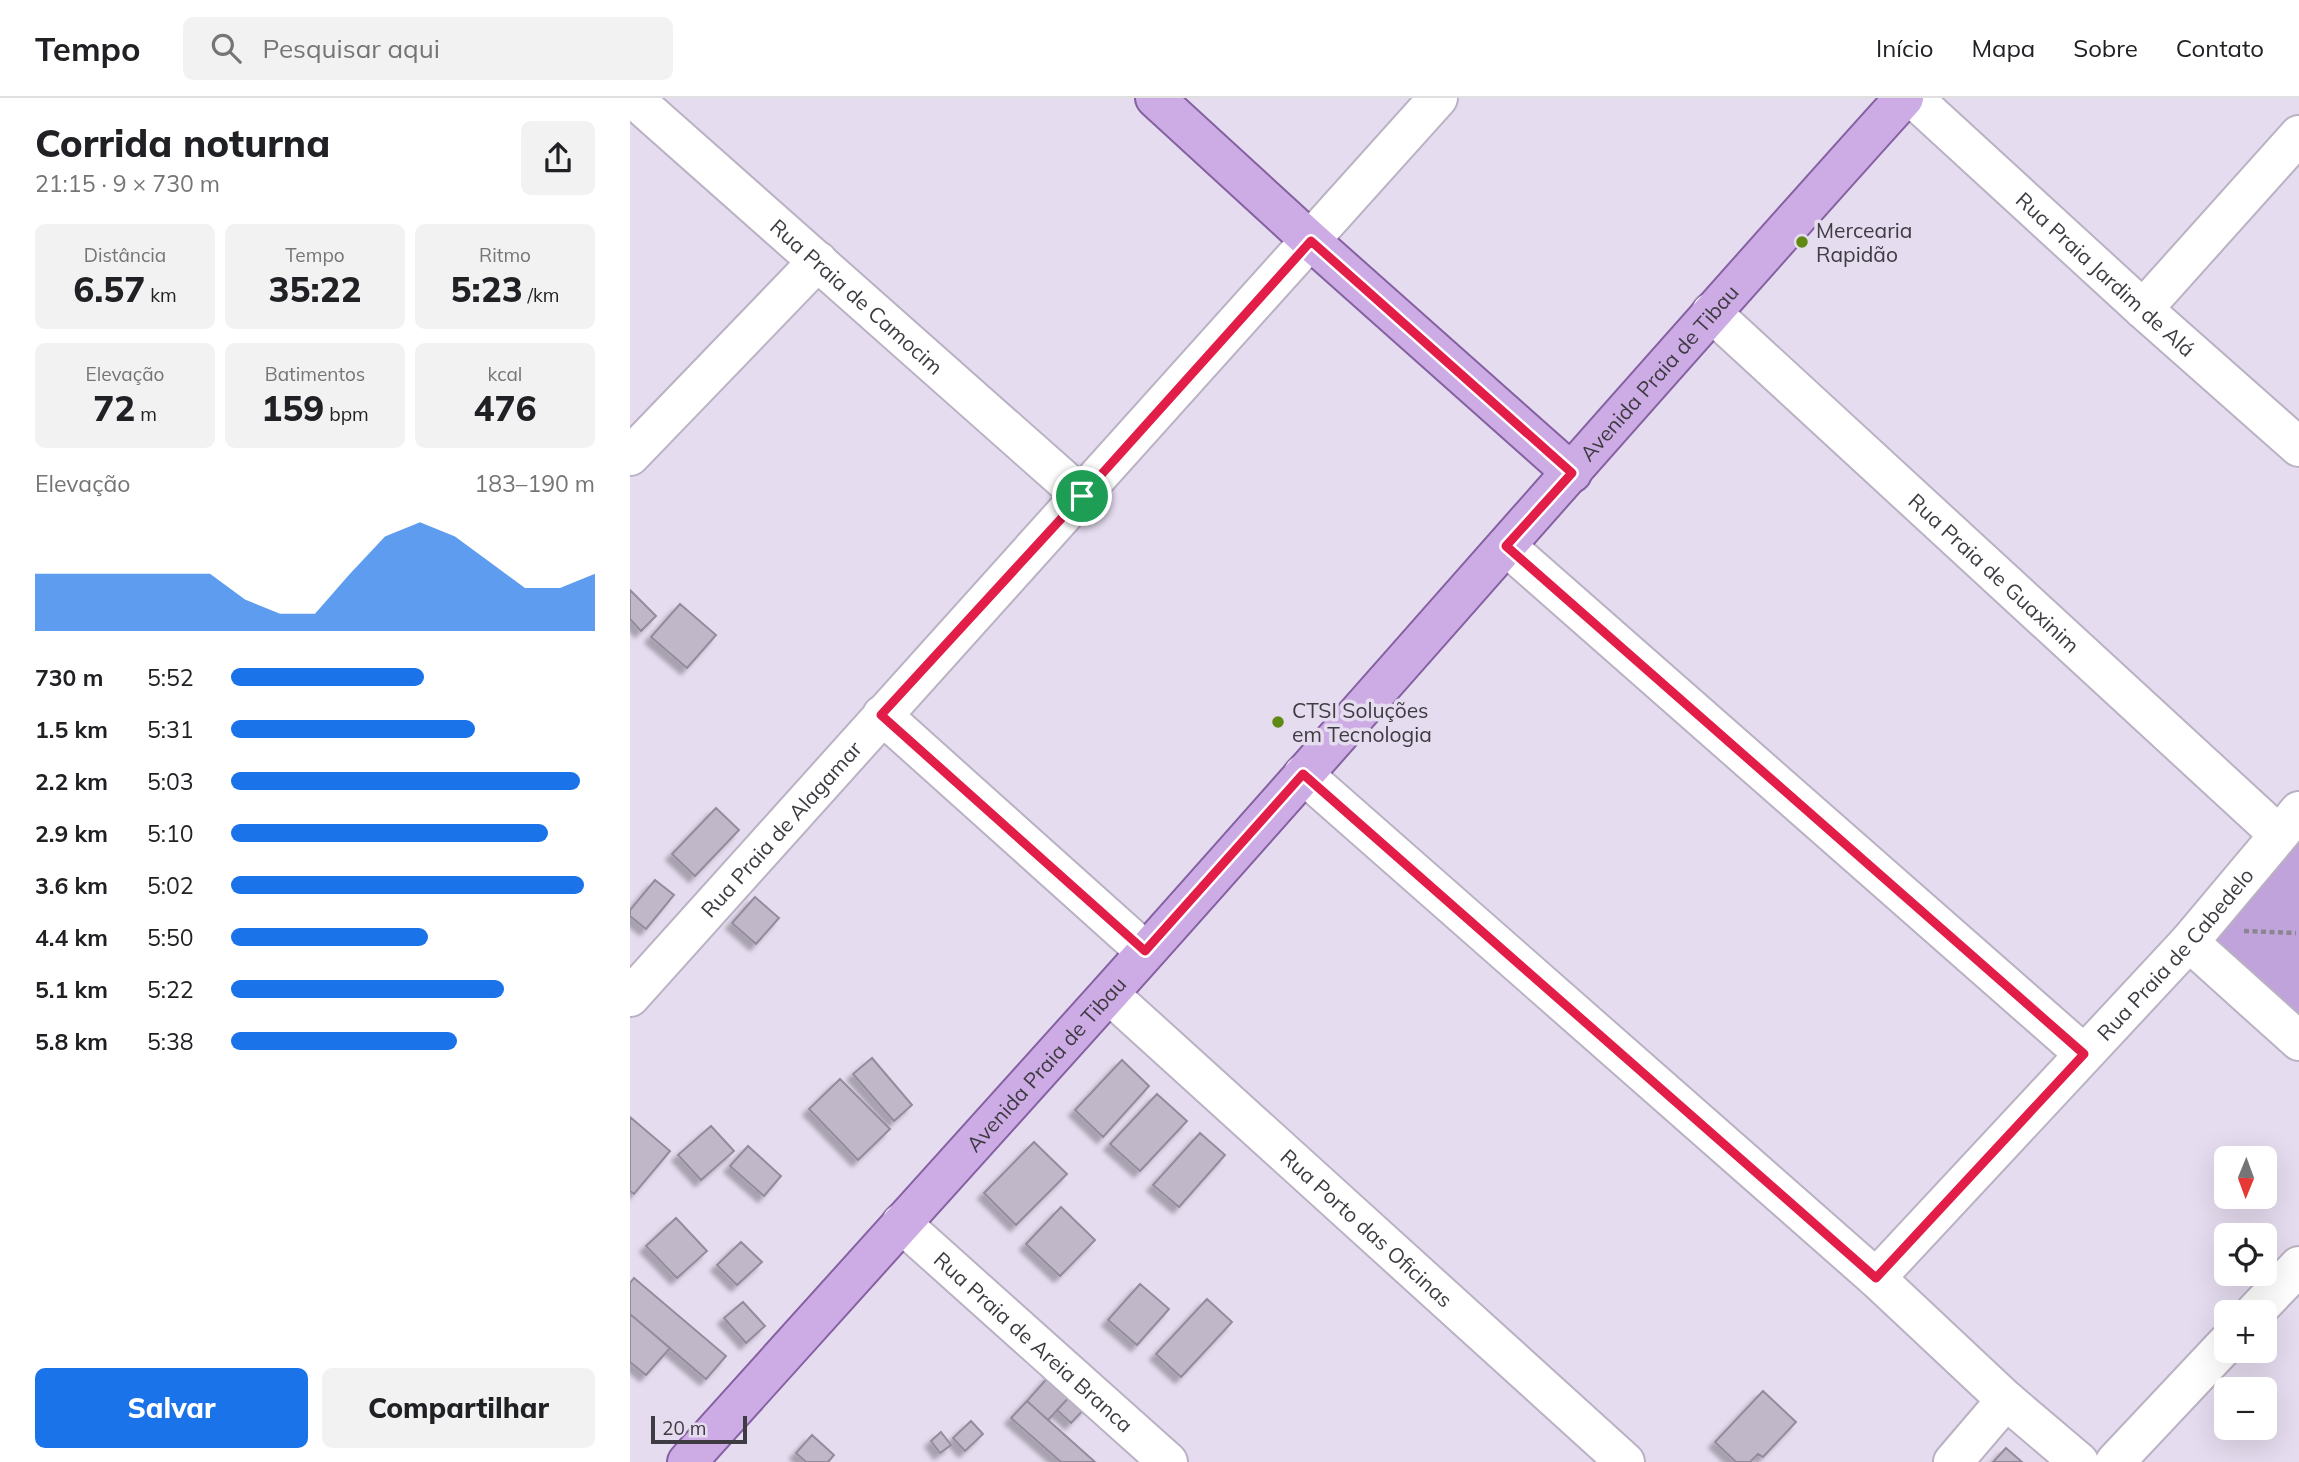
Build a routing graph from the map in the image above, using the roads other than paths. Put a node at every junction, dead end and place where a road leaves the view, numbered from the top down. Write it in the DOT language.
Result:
graph roads {
  1 [pos="633,98"];
  2 [pos="1155,98"];
  3 [pos="1438,98"];
  4 [pos="1904,98"];
  5 [pos="1913,98"];
  6 [pos="2299,135"];
  7 [pos="1311,241"];
  8 [pos="818,261"];
  9 [pos="2143,309"];
  10 [pos="1711,312"];
  11 [pos="2299,447"];
  12 [pos="630,456"];
  13 [pos="1572,473"];
  14 [pos="1082,496"];
  15 [pos="1506,546"];
  16 [pos="881,715"];
  17 [pos="1303,774"];
  18 [pos="2289,822"];
  19 [pos="2189,942"];
  20 [pos="1145,951"];
  21 [pos="1109,994"];
  22 [pos="630,997"];
  23 [pos="2299,1041"];
  24 [pos="2084,1054"];
  25 [pos="901,1223"];
  26 [pos="2299,1266"];
  27 [pos="1876,1278"];
  28 [pos="2266,1300"];
  29 [pos="2214,1357"];
  30 [pos="2006,1400"];
  31 [pos="687,1462"];
  32 [pos="1168,1462"];
  33 [pos="1625,1462"];
  34 [pos="1953,1462"];
  35 [pos="2079,1462"];
  36 [pos="2115,1462"];
  1 -- 8 [label="street, Rua Praia de Camocim"];
  2 -- 7 [label="main road"];
  3 -- 7 [label="street, Rua Praia de Alagamar"];
  4 -- 10 [label="main road, Avenida Praia de Tibau"];
  5 -- 9 [label="street, Rua Praia Jardim de Alá"];
  6 -- 9 [label="street"];
  7 -- 13 [label="main road"];
  7 -- 14 [label="street, Rua Praia de Alagamar"];
  8 -- 12 [label="street"];
  8 -- 14 [label="street, Rua Praia de Camocim"];
  9 -- 11 [label="street, Rua Praia Jardim de Alá"];
  10 -- 13 [label="main road, Avenida Praia de Tibau"];
  10 -- 18 [label="street, Rua Praia de Guaxinim"];
  13 -- 15 [label="main road, Avenida Praia de Tibau"];
  14 -- 16 [label="street, Rua Praia de Alagamar"];
  15 -- 17 [label="main road, Avenida Praia de Tibau"];
  15 -- 24 [label="street"];
  16 -- 20 [label="street"];
  16 -- 22 [label="street, Rua Praia de Alagamar"];
  17 -- 20 [label="main road, Avenida Praia de Tibau"];
  17 -- 27 [label="street"];
  18 -- 19 [label="street, Rua Praia de Cabedelo"];
  19 -- 23 [label="street"];
  19 -- 24 [label="street, Rua Praia de Cabedelo"];
  20 -- 21 [label="main road, Avenida Praia de Tibau"];
  21 -- 25 [label="main road, Avenida Praia de Tibau"];
  21 -- 33 [label="street, Rua Porto das Oficinas"];
  24 -- 27 [label="street, Rua Praia de Cabedelo"];
  25 -- 31 [label="main road, Avenida Praia de Tibau"];
  25 -- 32 [label="street, Rua Praia de Areia Branca"];
  26 -- 28 [label="street"];
  27 -- 30 [label="street"];
  29 -- 36 [label="street"];
  30 -- 34 [label="street"];
  30 -- 35 [label="street"];
}
